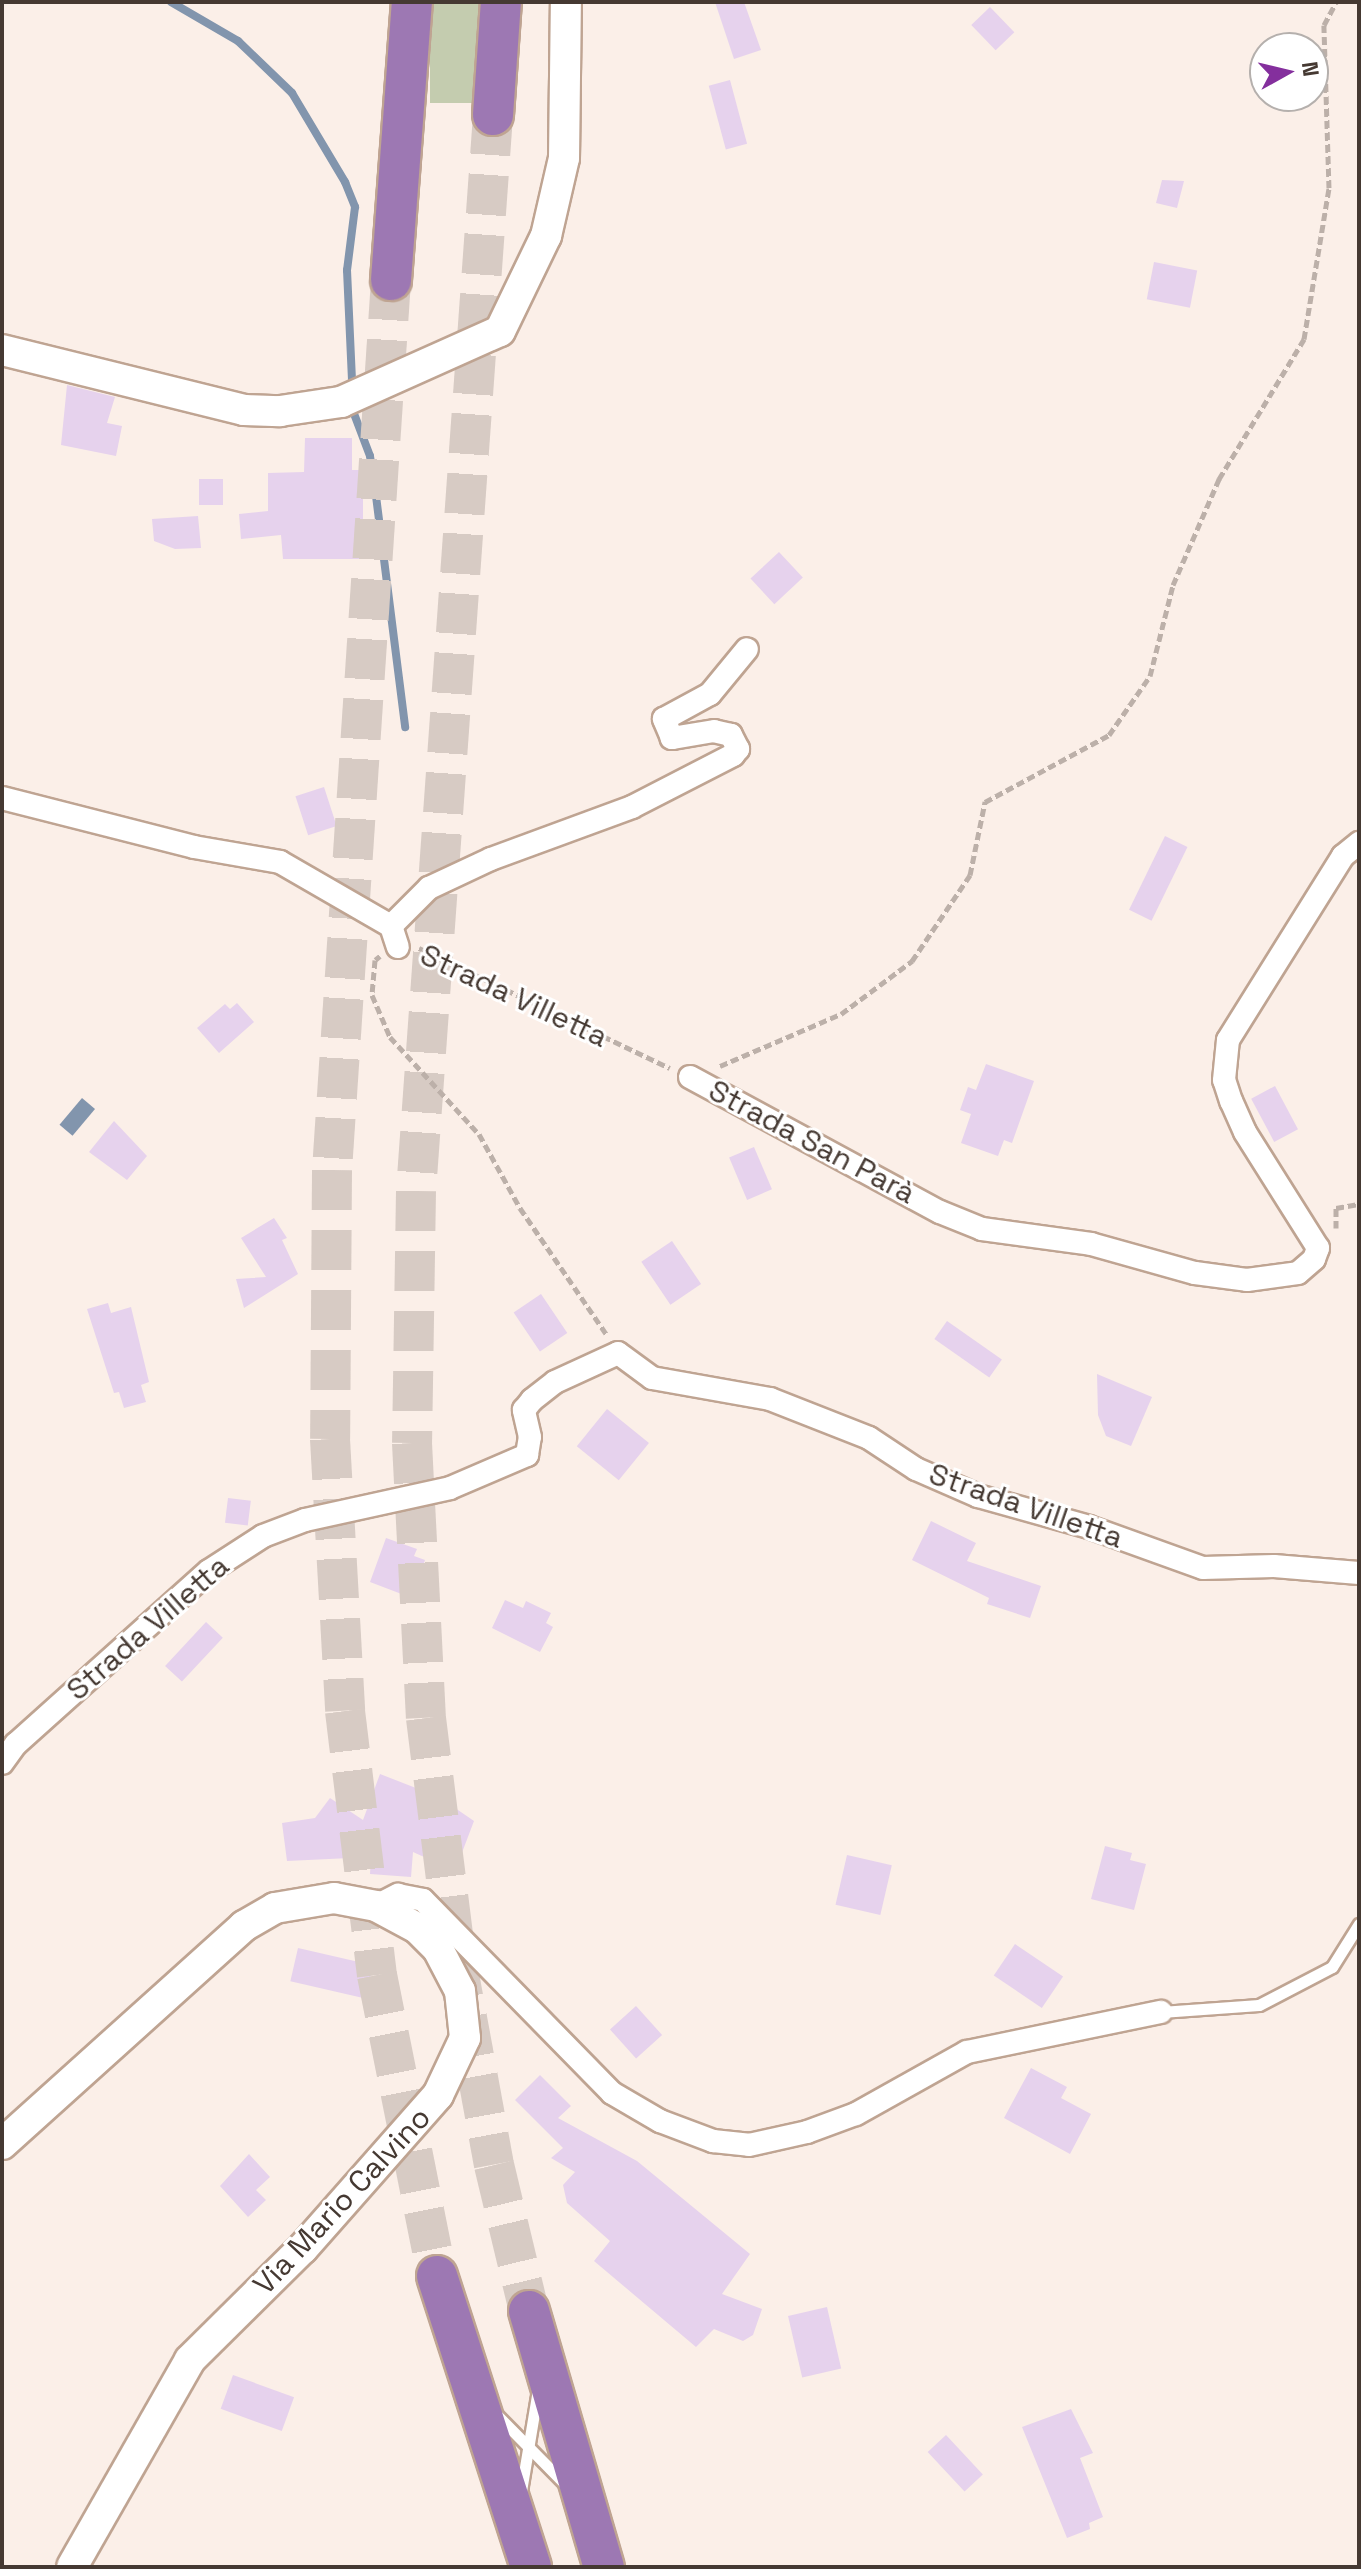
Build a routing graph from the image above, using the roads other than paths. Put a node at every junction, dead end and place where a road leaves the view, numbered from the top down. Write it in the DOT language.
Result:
graph roads {
  1 [pos="412,2"];
  2 [pos="501,2"];
  3 [pos="566,2"];
  4 [pos="493,115"];
  5 [pos="391,280"];
  6 [pos="2,350"];
  7 [pos="747,649"];
  8 [pos="2,798"];
  9 [pos="1359,843"];
  10 [pos="690,1077"];
  11 [pos="1359,1573"];
  12 [pos="2,1763"];
  13 [pos="376,1906"];
  14 [pos="1359,1924"];
  15 [pos="1161,2012"];
  16 [pos="2,2144"];
  17 [pos="437,2276"];
  18 [pos="529,2311"];
  19 [pos="543,2361"];
  20 [pos="469,2386"];
  21 [pos="528,2447"];
  22 [pos="584,2504"];
  23 [pos="516,2527"];
  24 [pos="72,2567"];
  25 [pos="531,2567"];
  26 [pos="604,2567"];
  1 -- 5 [label="highway"];
  2 -- 4 [label="highway"];
  3 -- 6 [label="street"];
  7 -- 8 [label="street"];
  9 -- 10 [label="street, Strada San Parà"];
  11 -- 12 [label="street, Strada Villetta"];
  13 -- 15 [label="street"];
  13 -- 16 [label="street, Via Mario Calvino"];
  13 -- 24 [label="street, Via Mario Calvino"];
  14 -- 15 [label="lane"];
  17 -- 20 [label="highway"];
  18 -- 19 [label="highway"];
  19 -- 21 [label="lane"];
  19 -- 22 [label="highway"];
  20 -- 21 [label="lane"];
  20 -- 23 [label="highway"];
  21 -- 22 [label="lane"];
  21 -- 23 [label="lane"];
  22 -- 26 [label="highway"];
  23 -- 25 [label="highway"];
}
